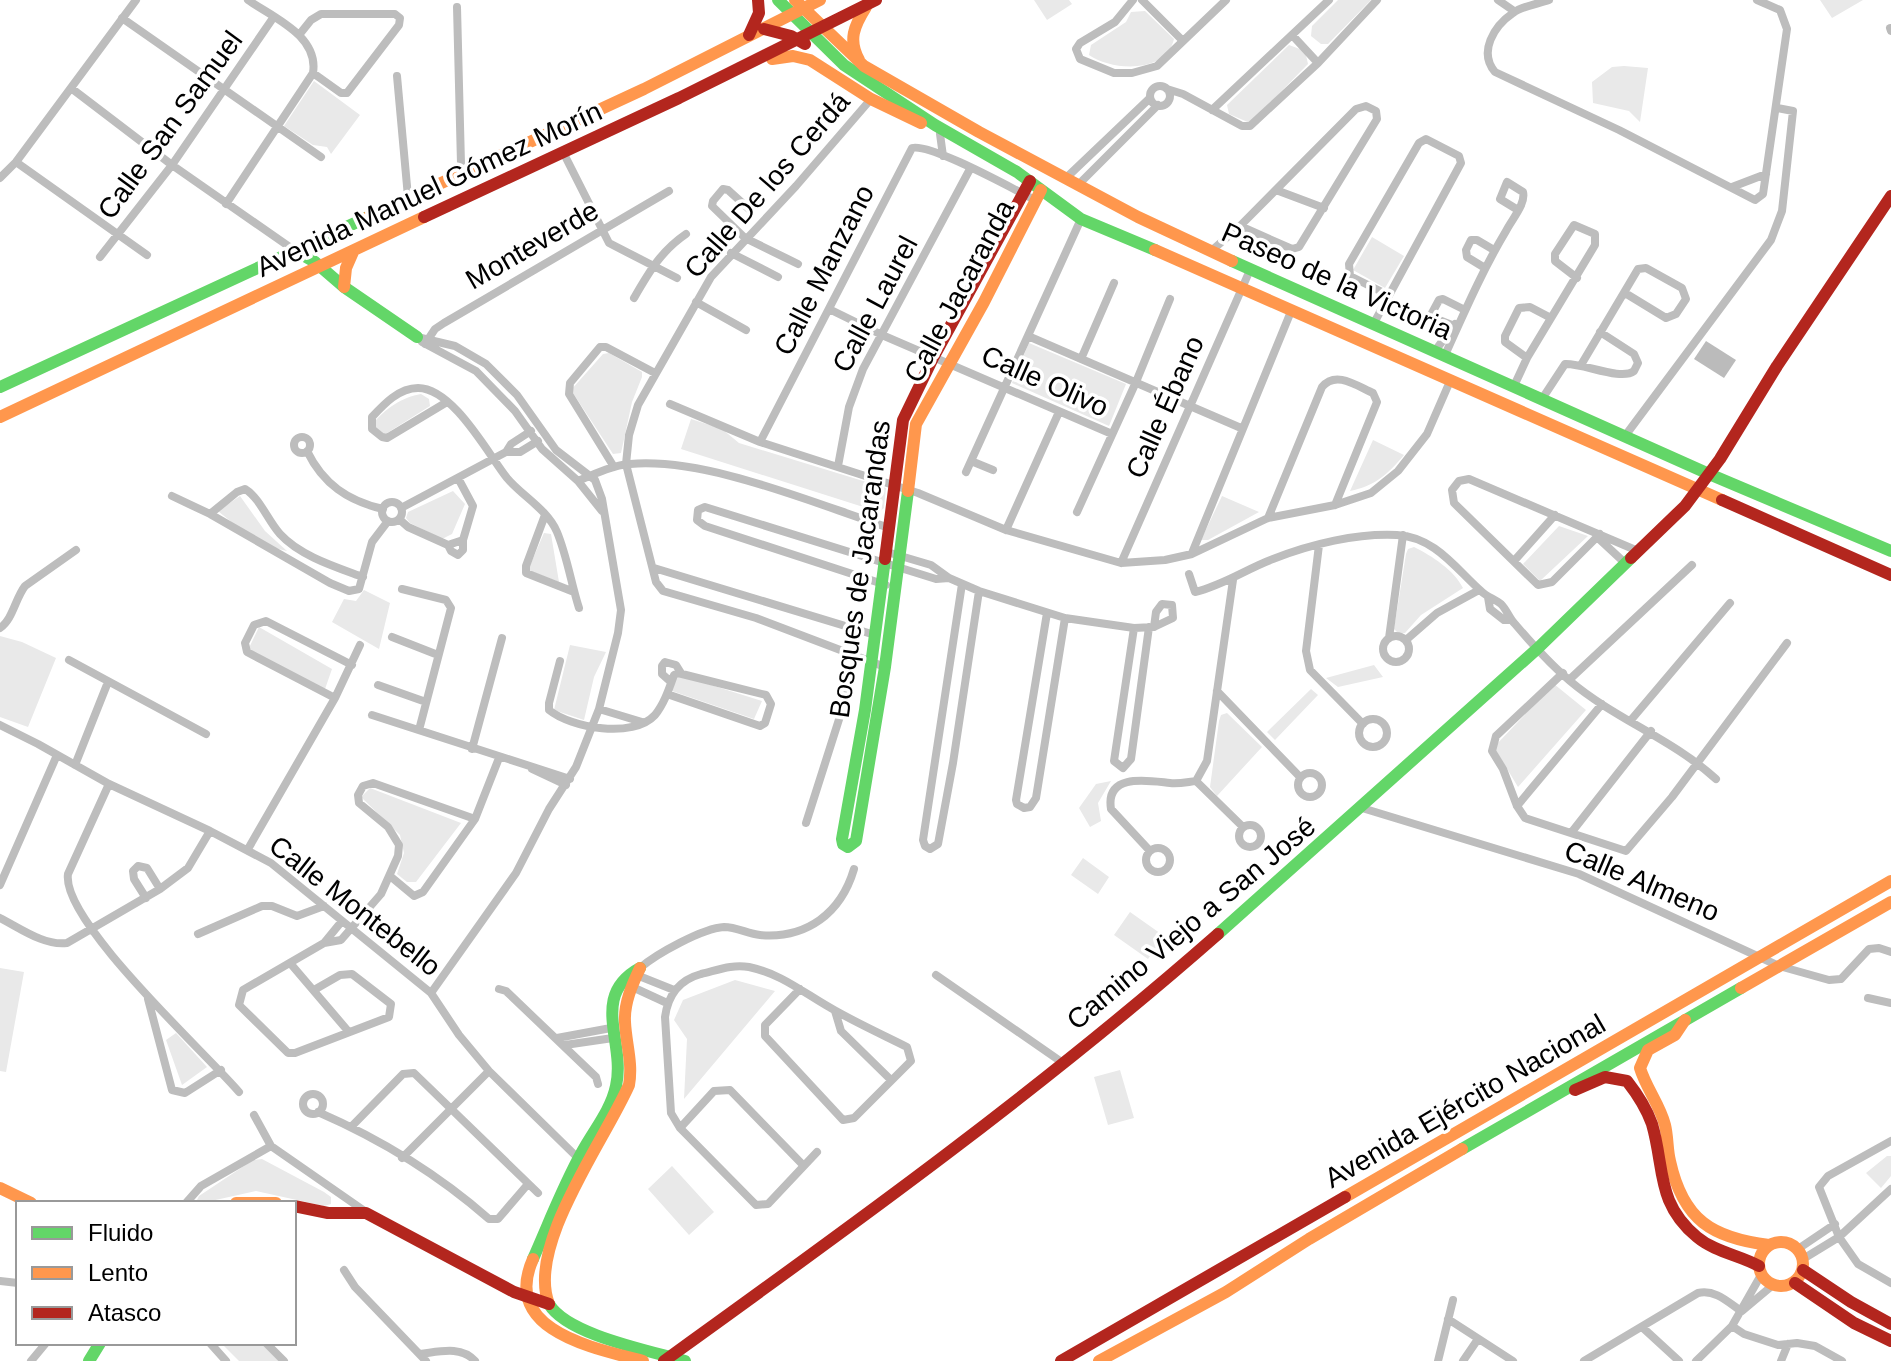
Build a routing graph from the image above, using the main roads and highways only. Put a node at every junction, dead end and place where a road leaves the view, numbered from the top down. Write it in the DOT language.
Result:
graph roads {
  1 [pos="758,0"];
  2 [pos="778,0"];
  3 [pos="872,2"];
  4 [pos="808,4"];
  5 [pos="844,17"];
  6 [pos="764,29"];
  7 [pos="811,34"];
  8 [pos="749,35"];
  9 [pos="748,65"];
  10 [pos="864,66"];
  11 [pos="922,114"];
  12 [pos="960,122"];
  13 [pos="565,125"];
  14 [pos="532,142"];
  15 [pos="563,152"];
  16 [pos="540,162"];
  17 [pos="1005,166"];
  18 [pos="1030,181"];
  19 [pos="1038,195"];
  20 [pos="1891,196"];
  21 [pos="1187,241"];
  22 [pos="294,250"];
  23 [pos="353,252"];
  24 [pos="1179,259"];
  25 [pos="321,267"];
  26 [pos="344,287"];
  27 [pos="967,293"];
  28 [pos="984,302"];
  29 [pos="423,340"];
  30 [pos="47,367"];
  31 [pos="20,378"];
  32 [pos="0,387"];
  33 [pos="48,394"];
  34 [pos="23,406"];
  35 [pos="0,417"];
  36 [pos="1709,474"];
  37 [pos="900,488"];
  38 [pos="1698,489"];
  39 [pos="1891,551"];
  40 [pos="893,560"];
  41 [pos="1891,575"];
  42 [pos="889,586"];
  43 [pos="870,703"];
  44 [pos="848,847"];
  45 [pos="1891,881"];
  46 [pos="1891,902"];
  47 [pos="1685,1019"];
  48 [pos="1642,1075"];
  49 [pos="1630,1084"];
  50 [pos="1557,1094"];
  51 [pos="583,1162"];
  52 [pos="1374,1181"];
  53 [pos="0,1188"];
  54 [pos="27,1201"];
  55 [pos="296,1206"];
  56 [pos="1329,1206"];
  57 [pos="1678,1209"];
  58 [pos="1348,1217"];
  59 [pos="1309,1239"];
  60 [pos="1769,1245"];
  61 [pos="1801,1259"];
  62 [pos="1760,1271"];
  63 [pos="1795,1283"];
  64 [pos="525,1296"];
  65 [pos="549,1304"];
  66 [pos="1891,1324"];
  67 [pos="1891,1341"];
  68 [pos="667,1359"];
  69 [pos="637,1360"];
  70 [pos="685,1361"];
  71 [pos="1061,1361"];
  72 [pos="1099,1361"];
  1 -- 8 [label="main road"];
  2 -- 4 [label="main road"];
  3 -- 5 [label="main road, Avenida Manuel Gómez Morín"];
  3 -- 10 [label="main road"];
  4 -- 5 [label="main road"];
  4 -- 6 [label="main road, Avenida Manuel Gómez Morín"];
  4 -- 7 [label="main road"];
  5 -- 7 [label="main road, Avenida Manuel Gómez Morín"];
  6 -- 7 [label="main road"];
  6 -- 8 [label="main road, Avenida Manuel Gómez Morín"];
  7 -- 9 [label="main road, Avenida Manuel Gómez Morín"];
  7 -- 10 [label="main road, Paseo de la Victoria"];
  7 -- 11 [label="main road"];
  8 -- 13 [label="main road, Avenida Manuel Gómez Morín"];
  9 -- 15 [label="main road, Avenida Manuel Gómez Morín"];
  9 -- 17 [label="main road"];
  10 -- 12 [label="main road, Paseo de la Victoria"];
  11 -- 12 [label="main road"];
  11 -- 17 [label="main road"];
  12 -- 21 [label="main road, Paseo de la Victoria"];
  13 -- 14 [label="main road, Avenida Manuel Gómez Morín"];
  13 -- 15 [label="main road"];
  14 -- 16 [label="main road"];
  14 -- 22 [label="main road, Avenida Manuel Gómez Morín"];
  15 -- 16 [label="main road, Avenida Manuel Gómez Morín"];
  16 -- 23 [label="main road, Avenida Manuel Gómez Morín"];
  17 -- 18 [label="main road, Paseo de la Victoria"];
  18 -- 19 [label="main road, Paseo de la Victoria"];
  18 -- 27 [label="main road, Bosques de Jacarandas"];
  19 -- 24 [label="main road, Paseo de la Victoria"];
  19 -- 28 [label="main road, Calle Jacaranda"];
  20 -- 36 [label="main road, Camino Viejo a San José"];
  21 -- 24 [label="main road"];
  21 -- 36 [label="main road, Paseo de la Victoria"];
  22 -- 25 [label="main road"];
  22 -- 30 [label="main road, Avenida Manuel Gómez Morín"];
  23 -- 25 [label="main road, Avenida Manuel Gómez Morín"];
  23 -- 26 [label="main road"];
  24 -- 38 [label="main road, Paseo de la Victoria"];
  25 -- 26 [label="main road"];
  25 -- 33 [label="main road, Avenida Manuel Gómez Morín"];
  26 -- 29 [label="main road"];
  27 -- 28 [label="main road"];
  27 -- 37 [label="main road, Bosques de Jacarandas"];
  28 -- 37 [label="main road, Calle Jacaranda"];
  30 -- 31 [label="main road, Avenida Manuel Gómez Morín"];
  30 -- 33 [label="main road"];
  31 -- 32 [label="main road, Avenida Manuel Gómez Morín"];
  31 -- 34 [label="main road"];
  33 -- 34 [label="main road, Avenida Manuel Gómez Morín"];
  34 -- 35 [label="main road, Avenida Manuel Gómez Morín"];
  36 -- 38 [label="main road, Camino Viejo a San José"];
  36 -- 39 [label="main road, Paseo de la Victoria"];
  37 -- 40 [label="main road, Calle Jacaranda"];
  37 -- 40 [label="main road, Bosques de Jacarandas"];
  38 -- 41 [label="main road, Paseo de la Victoria"];
  38 -- 68 [label="main road, Camino Viejo a San José"];
  40 -- 42 [label="main road, Bosques de Jacarandas"];
  42 -- 43 [label="main road, Bosques de Jacarandas"];
  42 -- 43 [label="main road"];
  43 -- 44 [label="main road, Bosques de Jacarandas"];
  45 -- 52 [label="main road, Avenida Ejército Nacional"];
  46 -- 47 [label="main road, Avenida Ejército Nacional"];
  47 -- 48 [label="main road"];
  47 -- 50 [label="main road, Avenida Ejército Nacional"];
  48 -- 49 [label="main road"];
  48 -- 57 [label="main road"];
  49 -- 50 [label="main road"];
  49 -- 57 [label="main road"];
  50 -- 58 [label="main road, Avenida Ejército Nacional"];
  51 -- 51 [label="main road"];
  51 -- 64 [label="main road"];
  51 -- 65 [label="main road"];
  52 -- 56 [label="main road, Avenida Ejército Nacional"];
  52 -- 58 [label="main road"];
  53 -- 54 [label="main road"];
  55 -- 64 [label="main road"];
  56 -- 59 [label="main road"];
  56 -- 71 [label="main road, Avenida Ejército Nacional"];
  57 -- 60 [label="main road"];
  57 -- 62 [label="main road"];
  58 -- 59 [label="main road, Avenida Ejército Nacional"];
  59 -- 72 [label="main road, Avenida Ejército Nacional"];
  60 -- 61 [label="main road"];
  60 -- 62 [label="main road"];
  61 -- 63 [label="main road"];
  61 -- 66 [label="main road"];
  62 -- 63 [label="main road"];
  63 -- 67 [label="main road"];
  64 -- 65 [label="main road"];
  64 -- 69 [label="main road"];
  65 -- 68 [label="main road"];
  68 -- 70 [label="main road"];
}
